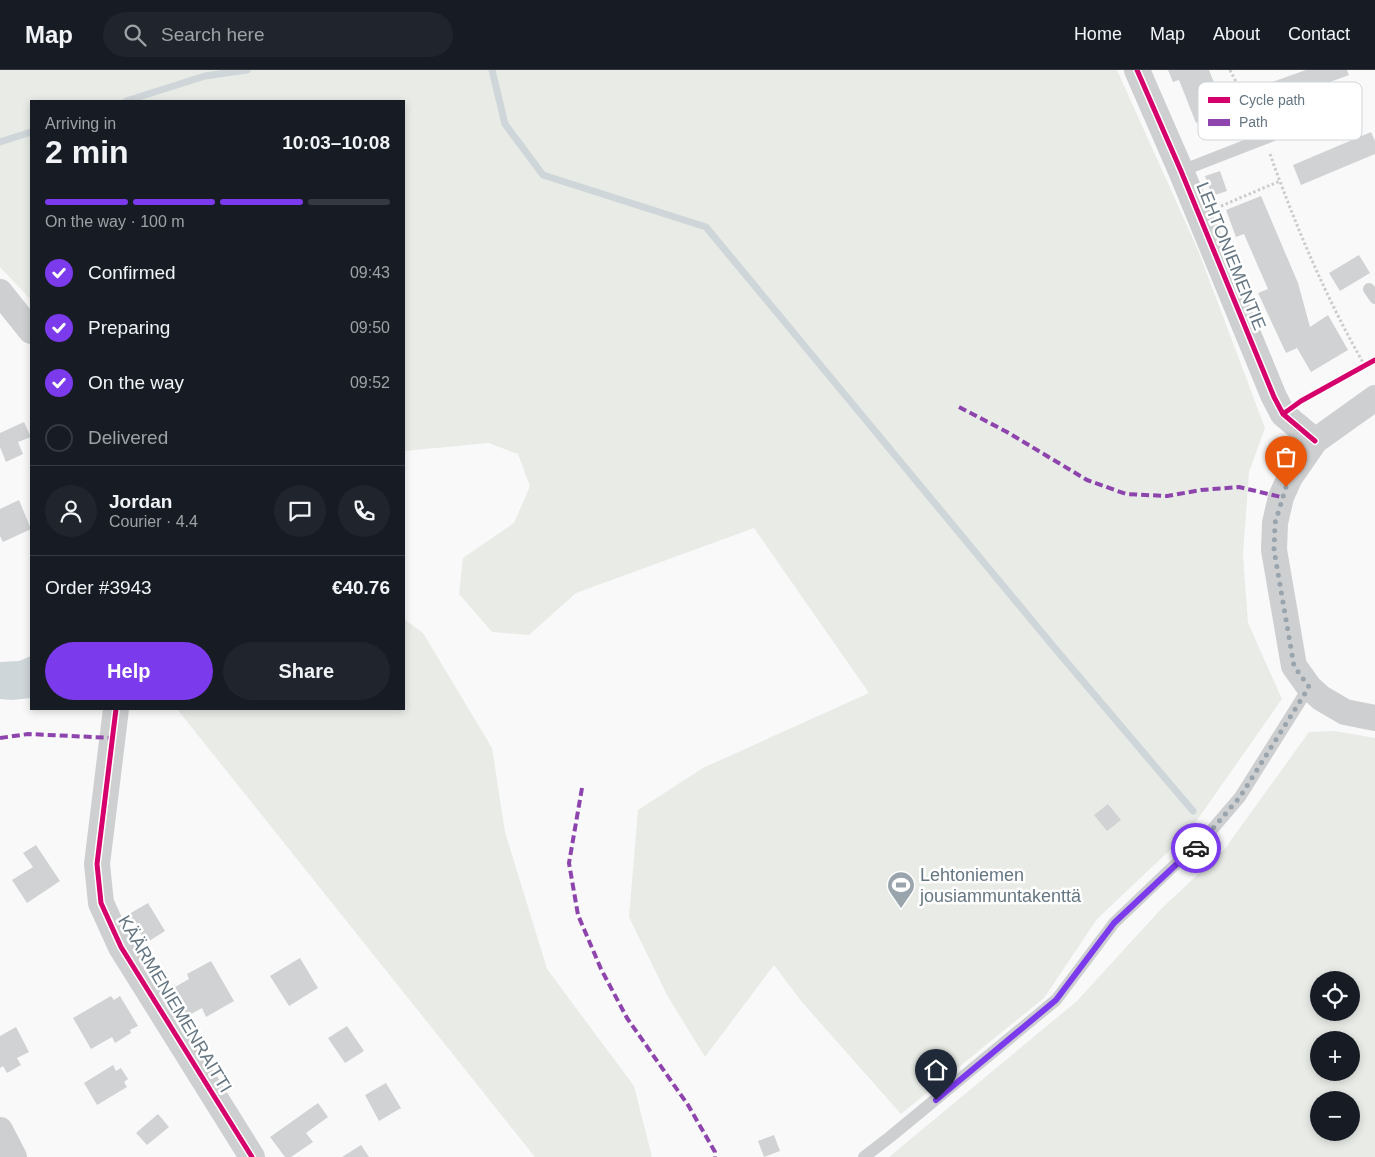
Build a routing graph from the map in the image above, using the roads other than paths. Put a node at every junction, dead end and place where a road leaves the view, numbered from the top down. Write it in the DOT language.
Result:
graph roads {
  1 [pos="1138,70"];
  2 [pos="1262,140"];
  3 [pos="1181,171"];
  4 [pos="0,292"];
  5 [pos="30,330"];
  6 [pos="1375,398"];
  7 [pos="1315,441"];
  8 [pos="1315,693"];
  9 [pos="116,710"];
  10 [pos="1375,718"];
  11 [pos="0,1130"];
  12 [pos="14,1157"];
  13 [pos="252,1157"];
  14 [pos="864,1157"];
  1 -- 3 [label="street, LEHTONIEMENTIE"];
  2 -- 3 [label="lane"];
  3 -- 7 [label="street, LEHTONIEMENTIE"];
  4 -- 5 [label="street"];
  6 -- 7 [label="street"];
  7 -- 8 [label="street"];
  8 -- 10 [label="street"];
  8 -- 14 [label="lane"];
  9 -- 13 [label="street, KÄÄRMENIEMENRAITTI"];
  11 -- 12 [label="street"];
}
